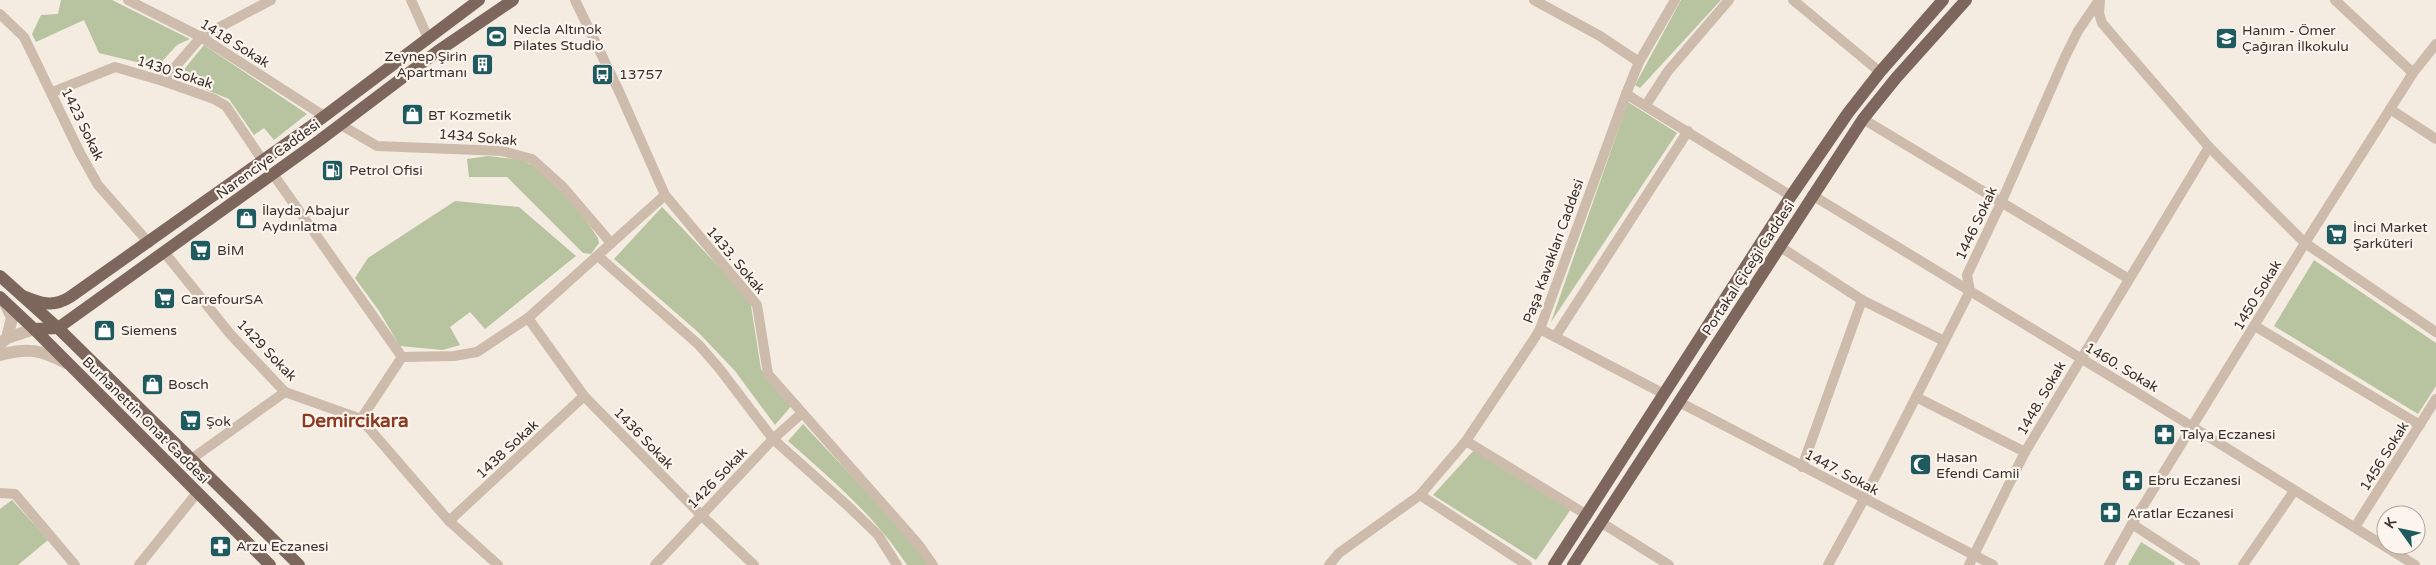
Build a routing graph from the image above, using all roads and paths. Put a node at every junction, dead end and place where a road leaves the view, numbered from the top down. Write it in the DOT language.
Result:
graph roads {
  1 [pos="128,0"];
  2 [pos="271,0"];
  3 [pos="411,0"];
  4 [pos="480,0"];
  5 [pos="513,0"];
  6 [pos="575,0"];
  7 [pos="1534,0"];
  8 [pos="1675,0"];
  9 [pos="1729,0"];
  10 [pos="1793,0"];
  11 [pos="1943,0"];
  12 [pos="1966,0"];
  13 [pos="2100,0"];
  14 [pos="2335,0"];
  15 [pos="0,14"];
  16 [pos="201,36"];
  17 [pos="428,38"];
  18 [pos="2436,44"];
  19 [pos="1639,62"];
  20 [pos="1880,72"];
  21 [pos="2413,73"];
  22 [pos="163,81"];
  23 [pos="53,92"];
  24 [pos="1626,94"];
  25 [pos="1646,105"];
  26 [pos="2390,109"];
  27 [pos="324,116"];
  28 [pos="1863,119"];
  29 [pos="341,125"];
  30 [pos="1688,131"];
  31 [pos="2436,139"];
  32 [pos="2209,148"];
  33 [pos="263,161"];
  34 [pos="273,174"];
  35 [pos="665,195"];
  36 [pos="1812,195"];
  37 [pos="1792,196"];
  38 [pos="2001,203"];
  39 [pos="149,243"];
  40 [pos="611,243"];
  41 [pos="2305,243"];
  42 [pos="1779,246"];
  43 [pos="164,252"];
  44 [pos="598,256"];
  45 [pos="0,276"];
  46 [pos="2129,279"];
  47 [pos="1970,291"];
  48 [pos="23,296"];
  49 [pos="2,299"];
  50 [pos="1862,300"];
  51 [pos="528,318"];
  52 [pos="2255,326"];
  53 [pos="58,328"];
  54 [pos="34,329"];
  55 [pos="1540,329"];
  56 [pos="2436,332"];
  57 [pos="1556,337"];
  58 [pos="3,341"];
  59 [pos="1944,342"];
  60 [pos="0,355"];
  61 [pos="402,357"];
  62 [pos="2081,358"];
  63 [pos="71,366"];
  64 [pos="285,392"];
  65 [pos="1664,394"];
  66 [pos="584,396"];
  67 [pos="1916,397"];
  68 [pos="2436,399"];
  69 [pos="1679,402"];
  70 [pos="802,413"];
  71 [pos="361,419"];
  72 [pos="2420,425"];
  73 [pos="2192,426"];
  74 [pos="773,440"];
  75 [pos="1466,441"];
  76 [pos="2026,452"];
  77 [pos="190,460"];
  78 [pos="1802,467"];
  79 [pos="2294,490"];
  80 [pos="0,493"];
  81 [pos="197,493"];
  82 [pos="1420,495"];
  83 [pos="1864,499"];
  84 [pos="701,515"];
  85 [pos="1587,515"];
  86 [pos="449,521"];
  87 [pos="1602,523"];
  88 [pos="2132,524"];
  89 [pos="2355,527"];
  90 [pos="1971,560"];
  91 [pos="75,565"];
  92 [pos="139,565"];
  93 [pos="270,565"];
  94 [pos="299,565"];
  95 [pos="498,565"];
  96 [pos="655,565"];
  97 [pos="754,565"];
  98 [pos="897,565"];
  99 [pos="933,565"];
  100 [pos="1329,565"];
  101 [pos="1527,565"];
  102 [pos="1554,565"];
  103 [pos="1573,565"];
  104 [pos="1669,565"];
  105 [pos="1828,565"];
  106 [pos="1993,565"];
  107 [pos="2109,565"];
  108 [pos="2195,565"];
  109 [pos="2242,565"];
  110 [pos="2415,565"];
  1 -- 16 [label="street, 1418 Sokak"];
  2 -- 16 [label="street"];
  3 -- 17 [label="street"];
  4 -- 17 [label="main road, Narenciye Caddesi"];
  5 -- 29 [label="main road, Narenciye Caddesi"];
  6 -- 35 [label="street, 1433. Sokak"];
  7 -- 19 [label="street"];
  8 -- 19 [label="street, Paşa Kavakları Caddesi"];
  9 -- 25 [label="street"];
  10 -- 20 [label="street"];
  11 -- 20 [label="main road, Portakal Çiceği Caddesi"];
  12 -- 28 [label="main road, Portakal Çiceği Caddesi"];
  13 -- 32 [label="street"];
  13 -- 38 [label="street, 1446 Sokak"];
  14 -- 21 [label="street"];
  15 -- 23 [label="street, 1423 Sokak"];
  16 -- 22 [label="street"];
  16 -- 27 [label="street, 1418 Sokak"];
  17 -- 27 [label="main road, Narenciye Caddesi"];
  18 -- 21 [label="street, 1450 Sokak"];
  19 -- 24 [label="street, Paşa Kavakları Caddesi"];
  20 -- 37 [label="main road, Portakal Çiceği Caddesi"];
  21 -- 26 [label="street, 1450 Sokak"];
  22 -- 23 [label="street, 1430 Sokak"];
  22 -- 33 [label="street, 1430 Sokak"];
  23 -- 39 [label="street, 1423 Sokak"];
  24 -- 25 [label="street"];
  24 -- 55 [label="street, Paşa Kavakları Caddesi"];
  25 -- 30 [label="street"];
  26 -- 31 [label="street"];
  26 -- 41 [label="street, 1450 Sokak"];
  27 -- 33 [label="main road, Narenciye Caddesi"];
  28 -- 36 [label="main road, Portakal Çiceği Caddesi"];
  28 -- 38 [label="street"];
  29 -- 34 [label="main road, Narenciye Caddesi"];
  29 -- 40 [label="street, 1434 Sokak"];
  30 -- 37 [label="street"];
  30 -- 57 [label="street"];
  32 -- 41 [label="street"];
  32 -- 46 [label="street, 1448. Sokak"];
  33 -- 39 [label="main road, Narenciye Caddesi"];
  34 -- 43 [label="main road, Narenciye Caddesi"];
  34 -- 61 [label="street"];
  35 -- 40 [label="street"];
  35 -- 70 [label="street, 1433. Sokak"];
  36 -- 42 [label="main road, Portakal Çiceği Caddesi"];
  36 -- 47 [label="street, 1460. Sokak"];
  37 -- 65 [label="main road, Portakal Çiceği Caddesi"];
  38 -- 46 [label="street"];
  38 -- 47 [label="street, 1446 Sokak"];
  39 -- 48 [label="main road, Narenciye Caddesi"];
  40 -- 44 [label="street"];
  41 -- 52 [label="street, 1450 Sokak"];
  41 -- 56 [label="street"];
  42 -- 50 [label="street"];
  42 -- 69 [label="main road, Portakal Çiceği Caddesi"];
  43 -- 53 [label="main road, Narenciye Caddesi"];
  43 -- 64 [label="street, 1429 Sokak"];
  44 -- 51 [label="street"];
  44 -- 74 [label="street"];
  45 -- 48 [label="main road, Burhanettin Onat Caddesi"];
  46 -- 62 [label="street, 1448. Sokak"];
  47 -- 59 [label="street, 1446 Sokak"];
  47 -- 62 [label="street, 1460. Sokak"];
  48 -- 53 [label="main road, Burhanettin Onat Caddesi"];
  49 -- 54 [label="main road, Burhanettin Onat Caddesi"];
  49 -- 58 [label="street"];
  50 -- 59 [label="street"];
  50 -- 78 [label="street"];
  51 -- 61 [label="street"];
  51 -- 66 [label="street, 1436 Sokak"];
  52 -- 72 [label="street"];
  52 -- 73 [label="street, 1450 Sokak"];
  53 -- 54 [label="main road"];
  53 -- 77 [label="main road, Burhanettin Onat Caddesi"];
  54 -- 58 [label="street"];
  54 -- 63 [label="main road, Burhanettin Onat Caddesi"];
  55 -- 57 [label="street"];
  55 -- 75 [label="street, Paşa Kavakları Caddesi"];
  57 -- 65 [label="street"];
  59 -- 67 [label="street, 1446 Sokak"];
  60 -- 63 [label="street"];
  61 -- 71 [label="street"];
  62 -- 73 [label="street, 1460. Sokak"];
  62 -- 76 [label="street, 1448. Sokak"];
  63 -- 81 [label="main road, Burhanettin Onat Caddesi"];
  64 -- 71 [label="street, 1429 Sokak"];
  64 -- 77 [label="street"];
  65 -- 85 [label="main road, Portakal Çiceği Caddesi"];
  66 -- 84 [label="street, 1436 Sokak"];
  66 -- 86 [label="street, 1438 Sokak"];
  67 -- 76 [label="street"];
  67 -- 83 [label="street, 1446 Sokak"];
  68 -- 72 [label="street, 1456 Sokak"];
  69 -- 78 [label="street, 1447. Sokak"];
  69 -- 87 [label="main road, Portakal Çiceği Caddesi"];
  70 -- 74 [label="street, 1426 Sokak"];
  70 -- 99 [label="street, 1433. Sokak"];
  71 -- 86 [label="street, 1429 Sokak"];
  72 -- 89 [label="street, 1456 Sokak"];
  73 -- 79 [label="street, 1460. Sokak"];
  73 -- 88 [label="street, 1450 Sokak"];
  74 -- 84 [label="street, 1426 Sokak"];
  74 -- 98 [label="street"];
  75 -- 82 [label="street, Paşa Kavakları Caddesi"];
  75 -- 85 [label="street"];
  76 -- 90 [label="street, 1448. Sokak"];
  77 -- 94 [label="main road, Burhanettin Onat Caddesi"];
  78 -- 83 [label="street, 1447. Sokak"];
  79 -- 89 [label="street, 1460. Sokak"];
  79 -- 109 [label="street"];
  80 -- 91 [label="street"];
  81 -- 92 [label="street"];
  81 -- 93 [label="main road, Burhanettin Onat Caddesi"];
  82 -- 100 [label="street, Paşa Kavakları Caddesi"];
  82 -- 101 [label="street"];
  83 -- 90 [label="street, 1447. Sokak"];
  83 -- 105 [label="street, 1446 Sokak"];
  84 -- 96 [label="street, 1426 Sokak"];
  84 -- 97 [label="street, 1436 Sokak"];
  85 -- 102 [label="main road, Portakal Çiceği Caddesi"];
  86 -- 95 [label="street, 1429 Sokak"];
  87 -- 103 [label="main road, Portakal Çiceği Caddesi"];
  87 -- 104 [label="street"];
  88 -- 107 [label="street, 1450 Sokak"];
  88 -- 108 [label="street"];
  89 -- 110 [label="street, 1460. Sokak"];
  90 -- 106 [label="street, 1447. Sokak"];
}
